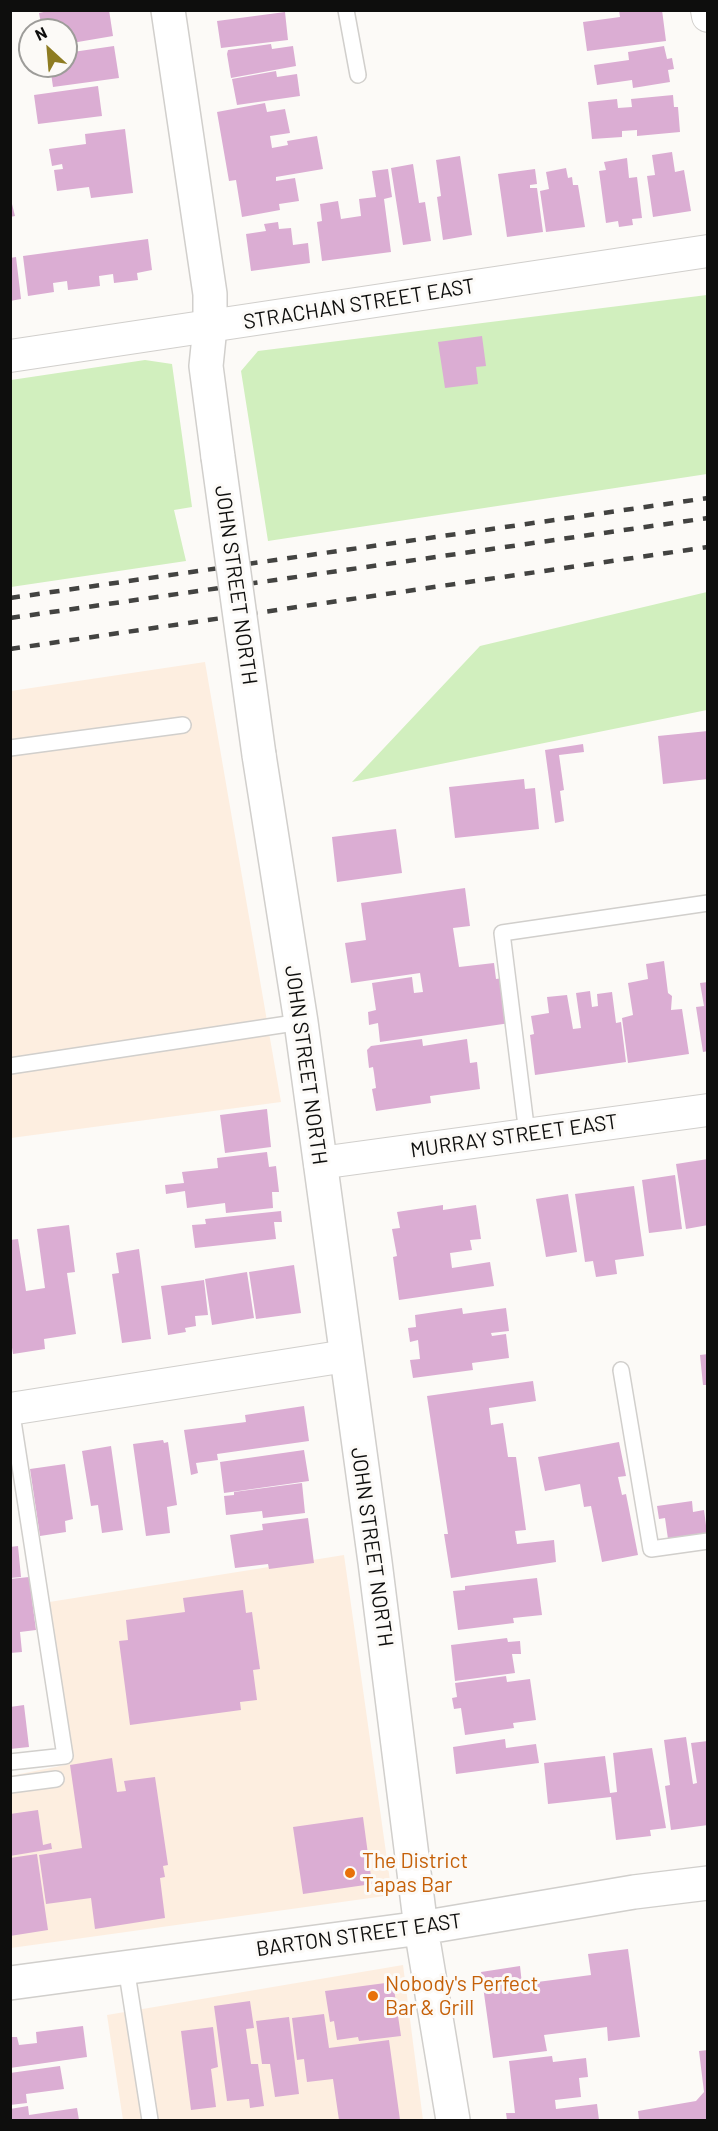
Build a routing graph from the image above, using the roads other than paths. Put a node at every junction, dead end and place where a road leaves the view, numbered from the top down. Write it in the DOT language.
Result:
graph roads {
  1 [pos="168,10"];
  2 [pos="346,10"];
  3 [pos="707,10"];
  4 [pos="708,16"];
  5 [pos="358,75"];
  6 [pos="708,251"];
  7 [pos="210,327"];
  8 [pos="10,356"];
  9 [pos="183,725"];
  10 [pos="10,748"];
  11 [pos="708,903"];
  12 [pos="301,1022"];
  13 [pos="10,1066"];
  14 [pos="708,1110"];
  15 [pos="527,1134"];
  16 [pos="320,1163"];
  17 [pos="346,1356"];
  18 [pos="621,1370"];
  19 [pos="11,1408"];
  20 [pos="708,1541"];
  21 [pos="10,1762"];
  22 [pos="56,1779"];
  23 [pos="10,1785"];
  24 [pos="708,1883"];
  25 [pos="421,1928"];
  26 [pos="126,1967"];
  27 [pos="10,1983"];
  28 [pos="150,2121"];
  29 [pos="453,2121"];
  1 -- 7 [label="main road, JOHN STREET NORTH"];
  2 -- 5 [label="lane"];
  3 -- 4 [label="street"];
  6 -- 7 [label="street, STRACHAN STREET EAST"];
  7 -- 8 [label="street, STRACHAN STREET EAST"];
  7 -- 12 [label="main road, JOHN STREET NORTH, bridge"];
  9 -- 10 [label="lane"];
  11 -- 15 [label="lane"];
  12 -- 13 [label="lane"];
  12 -- 16 [label="main road, JOHN STREET NORTH"];
  14 -- 15 [label="street, MURRAY STREET EAST"];
  15 -- 16 [label="street, MURRAY STREET EAST"];
  16 -- 17 [label="main road, JOHN STREET NORTH"];
  17 -- 19 [label="street"];
  17 -- 25 [label="main road, JOHN STREET NORTH"];
  18 -- 20 [label="lane"];
  19 -- 21 [label="lane"];
  22 -- 23 [label="lane"];
  24 -- 25 [label="main road, BARTON STREET EAST"];
  25 -- 26 [label="main road, BARTON STREET EAST"];
  25 -- 29 [label="main road, JOHN STREET NORTH"];
  26 -- 27 [label="main road, BARTON STREET EAST"];
  26 -- 28 [label="lane"];
}
